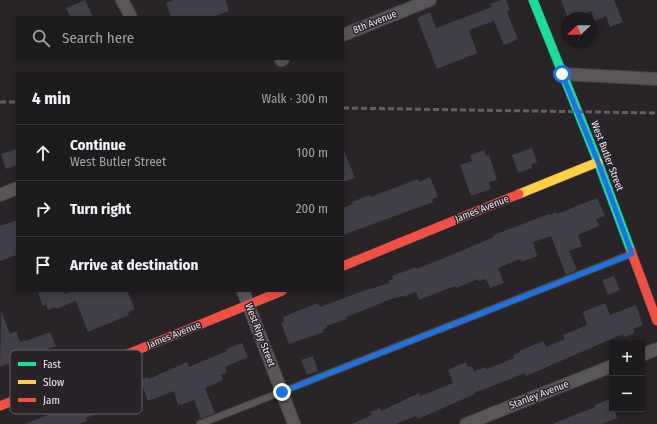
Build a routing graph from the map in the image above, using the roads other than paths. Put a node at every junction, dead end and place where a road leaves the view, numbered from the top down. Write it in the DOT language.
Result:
graph roads {
  1 [pos="122,0"];
  2 [pos="430,0"];
  3 [pos="534,0"];
  4 [pos="130,16"];
  5 [pos="344,35"];
  6 [pos="562,74"];
  7 [pos="657,79"];
  8 [pos="598,162"];
  9 [pos="16,188"];
  10 [pos="0,195"];
  11 [pos="632,254"];
  12 [pos="344,266"];
  13 [pos="243,292"];
  14 [pos="280,292"];
  15 [pos="248,305"];
  16 [pos="657,321"];
  17 [pos="657,349"];
  18 [pos="138,350"];
  19 [pos="645,354"];
  20 [pos="609,367"];
  21 [pos="282,392"];
  22 [pos="10,402"];
  23 [pos="0,406"];
  24 [pos="200,424"];
  25 [pos="294,424"];
  26 [pos="466,424"];
  1 -- 4 [label="street"];
  2 -- 5 [label="street, 8th Avenue"];
  3 -- 6 [label="street, West Butler Street"];
  6 -- 7 [label="street"];
  6 -- 8 [label="street, West Butler Street"];
  8 -- 11 [label="street, West Butler Street"];
  8 -- 12 [label="street, James Avenue"];
  9 -- 10 [label="street"];
  11 -- 16 [label="street, West Butler Street"];
  11 -- 21 [label="lane"];
  13 -- 15 [label="street, West Ripy Street"];
  14 -- 15 [label="street, James Avenue"];
  15 -- 18 [label="street, James Avenue"];
  15 -- 21 [label="street, West Ripy Street"];
  17 -- 19 [label="street"];
  20 -- 26 [label="street, Stanley Avenue"];
  21 -- 24 [label="lane"];
  21 -- 25 [label="street, West Ripy Street"];
  22 -- 23 [label="street, James Avenue"];
}
